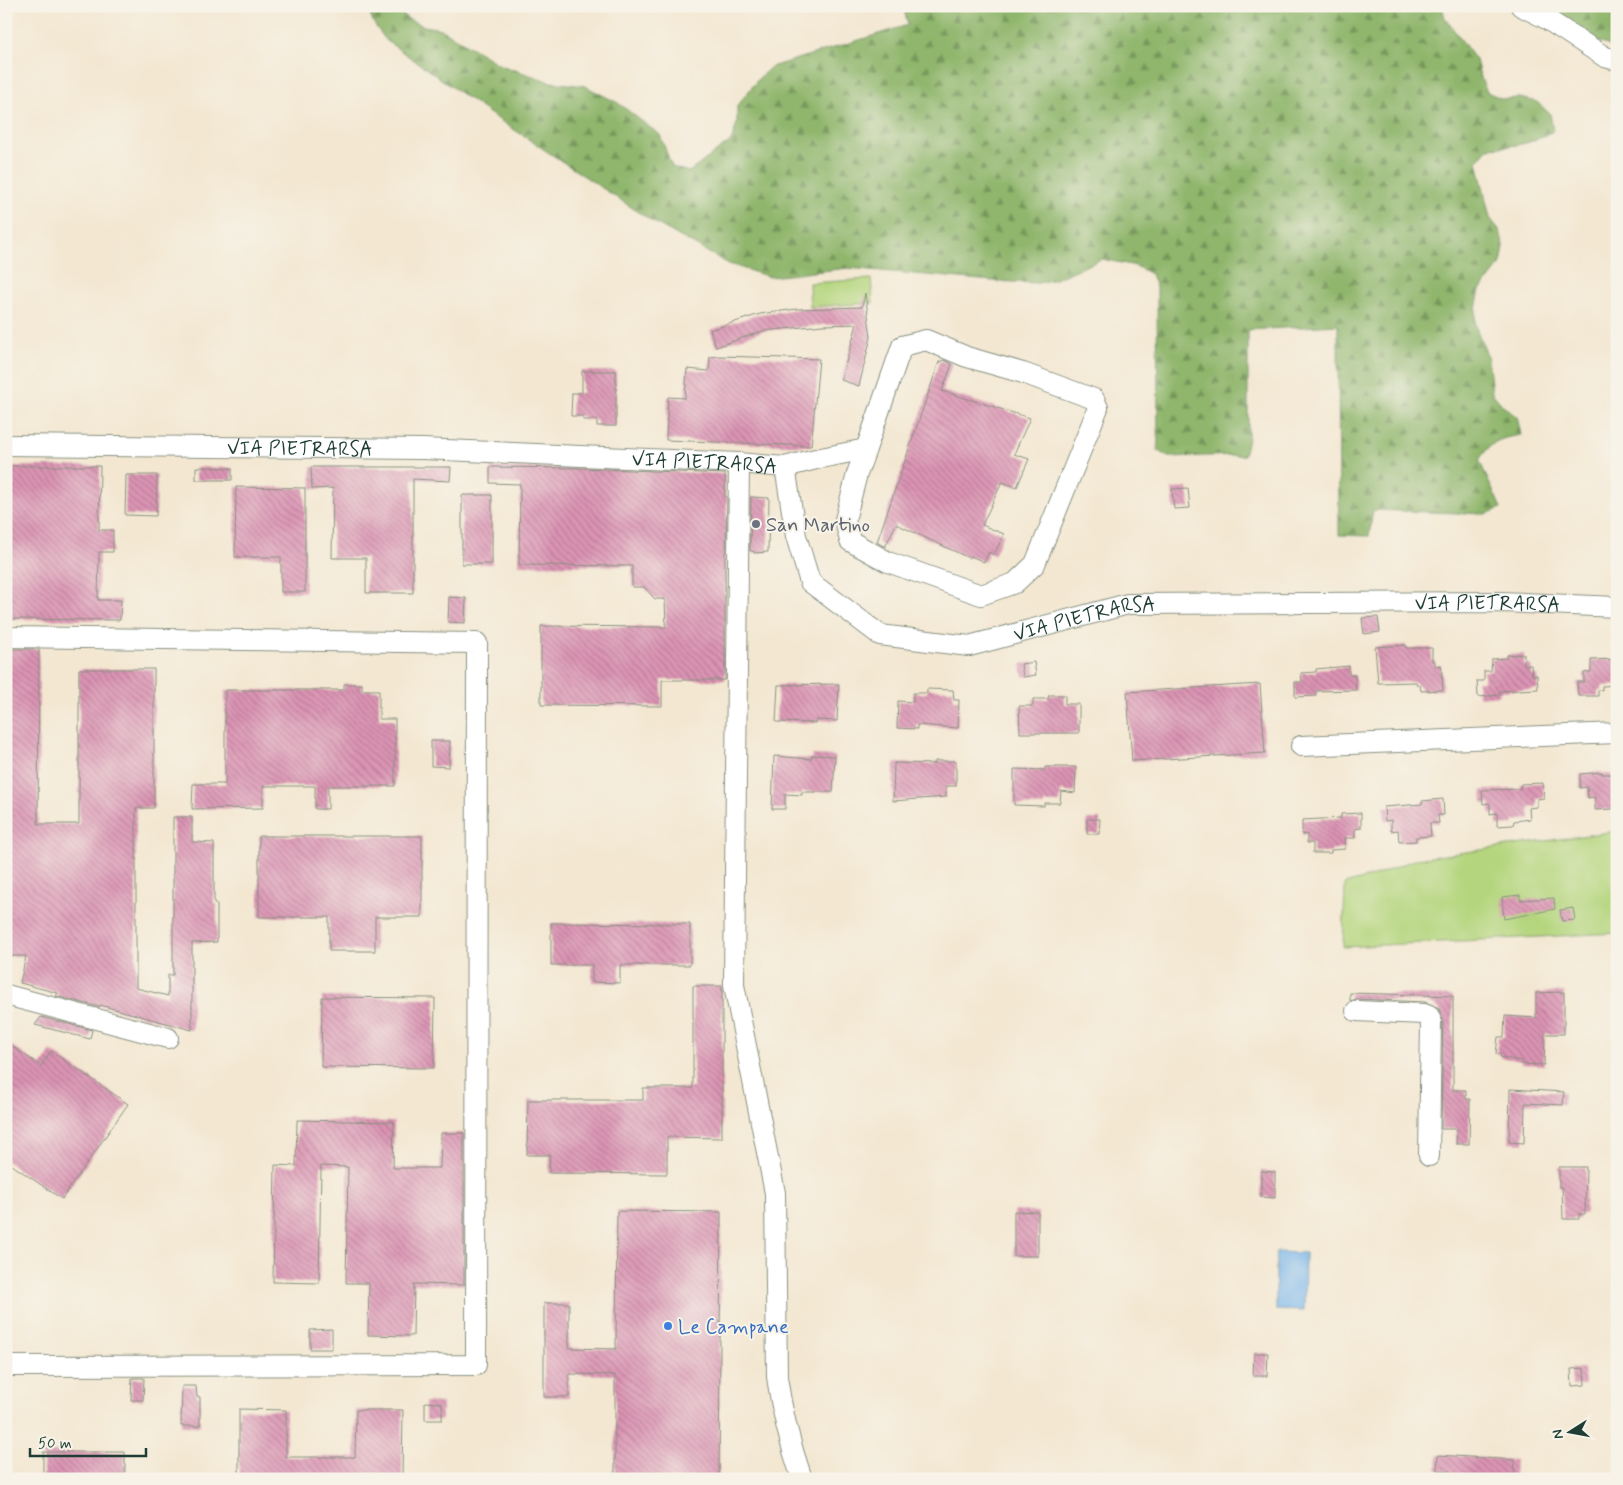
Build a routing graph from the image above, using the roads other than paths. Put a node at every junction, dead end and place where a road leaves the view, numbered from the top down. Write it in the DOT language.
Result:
graph roads {
  1 [pos="1521,6"];
  2 [pos="1617,60"];
  3 [pos="6,445"];
  4 [pos="866,449"];
  5 [pos="739,463"];
  6 [pos="785,467"];
  7 [pos="1617,607"];
  8 [pos="6,637"];
  9 [pos="1617,732"];
  10 [pos="1301,746"];
  11 [pos="6,995"];
  12 [pos="1356,1012"];
  13 [pos="168,1038"];
  14 [pos="1429,1156"];
  15 [pos="6,1366"];
  16 [pos="802,1479"];
  1 -- 2 [label="street"];
  3 -- 5 [label="street, VIA PIETRARSA"];
  4 -- 4 [label="street"];
  4 -- 6 [label="street"];
  5 -- 6 [label="street, VIA PIETRARSA"];
  5 -- 16 [label="street"];
  6 -- 7 [label="street, VIA PIETRARSA"];
  8 -- 15 [label="street"];
  9 -- 10 [label="street"];
  11 -- 13 [label="street"];
  12 -- 14 [label="street"];
}
